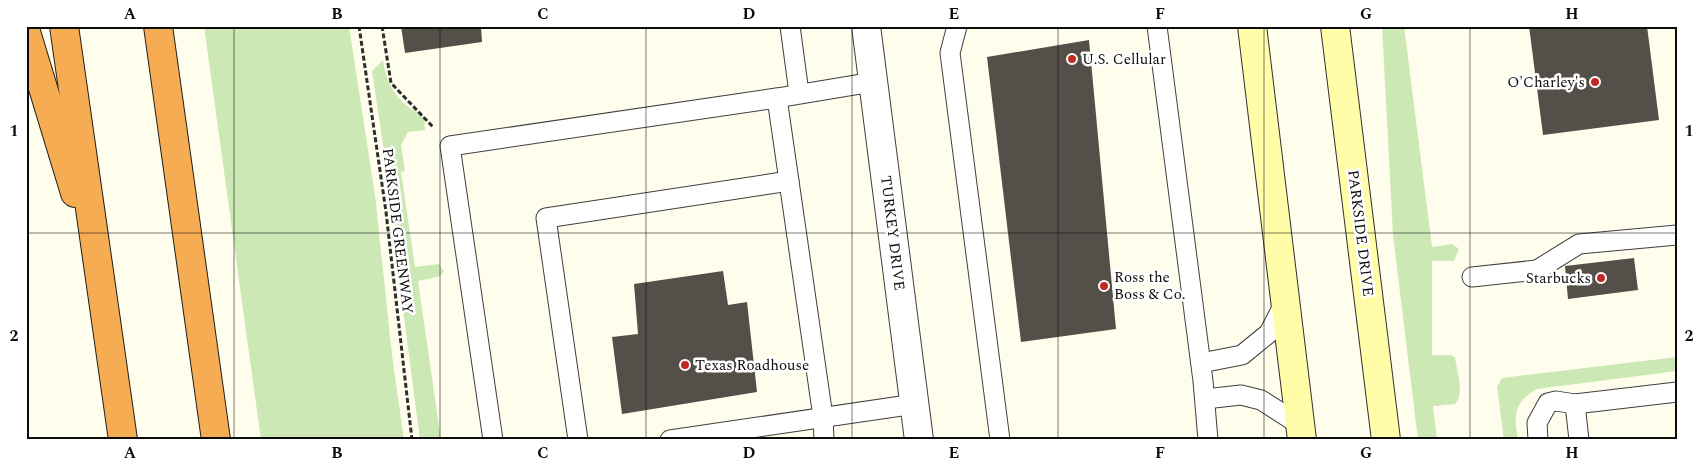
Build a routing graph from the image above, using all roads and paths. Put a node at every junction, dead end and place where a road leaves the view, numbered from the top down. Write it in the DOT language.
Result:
graph roads {
  1 [pos="64,26"];
  2 [pos="158,26"];
  3 [pos="359,26"];
  4 [pos="382,26"];
  5 [pos="790,26"];
  6 [pos="866,26"];
  7 [pos="957,26"];
  8 [pos="1157,26"];
  9 [pos="1252,26"];
  10 [pos="1335,26"];
  11 [pos="26,32"];
  12 [pos="873,82"];
  13 [pos="799,93"];
  14 [pos="777,98"];
  15 [pos="450,146"];
  16 [pos="789,181"];
  17 [pos="1677,235"];
  18 [pos="1472,276"];
  19 [pos="102,282"];
  20 [pos="1285,300"];
  21 [pos="1201,363"];
  22 [pos="1677,392"];
  23 [pos="1205,399"];
  24 [pos="915,404"];
  25 [pos="1575,404"];
  26 [pos="823,417"];
  27 [pos="1301,432"];
  28 [pos="123,440"];
  29 [pos="216,440"];
  30 [pos="412,440"];
  31 [pos="493,440"];
  32 [pos="578,440"];
  33 [pos="670,440"];
  34 [pos="824,440"];
  35 [pos="919,440"];
  36 [pos="1000,440"];
  37 [pos="1208,440"];
  38 [pos="1386,440"];
  39 [pos="1538,440"];
  40 [pos="1579,440"];
  1 -- 19 [label="highway"];
  2 -- 29 [label="highway"];
  3 -- 30 [label="path, PARKSIDE GREENWAY"];
  4 -- 15 [label="path"];
  5 -- 13 [label="lane"];
  6 -- 12 [label="street, TURKEY DRIVE"];
  7 -- 36 [label="lane"];
  8 -- 21 [label="lane"];
  9 -- 20 [label="street"];
  10 -- 38 [label="street, PARKSIDE DRIVE"];
  11 -- 19 [label="highway"];
  12 -- 13 [label="lane"];
  12 -- 24 [label="street, TURKEY DRIVE"];
  13 -- 14 [label="lane"];
  14 -- 15 [label="lane"];
  14 -- 16 [label="lane"];
  15 -- 31 [label="lane"];
  16 -- 26 [label="lane"];
  16 -- 32 [label="lane"];
  17 -- 18 [label="lane"];
  19 -- 28 [label="highway"];
  20 -- 21 [label="lane"];
  20 -- 27 [label="street"];
  21 -- 23 [label="lane"];
  22 -- 25 [label="lane"];
  23 -- 27 [label="lane"];
  23 -- 37 [label="lane"];
  24 -- 26 [label="lane"];
  24 -- 35 [label="street, TURKEY DRIVE"];
  25 -- 39 [label="lane"];
  25 -- 40 [label="lane"];
  26 -- 33 [label="lane"];
  26 -- 34 [label="lane"];
}
